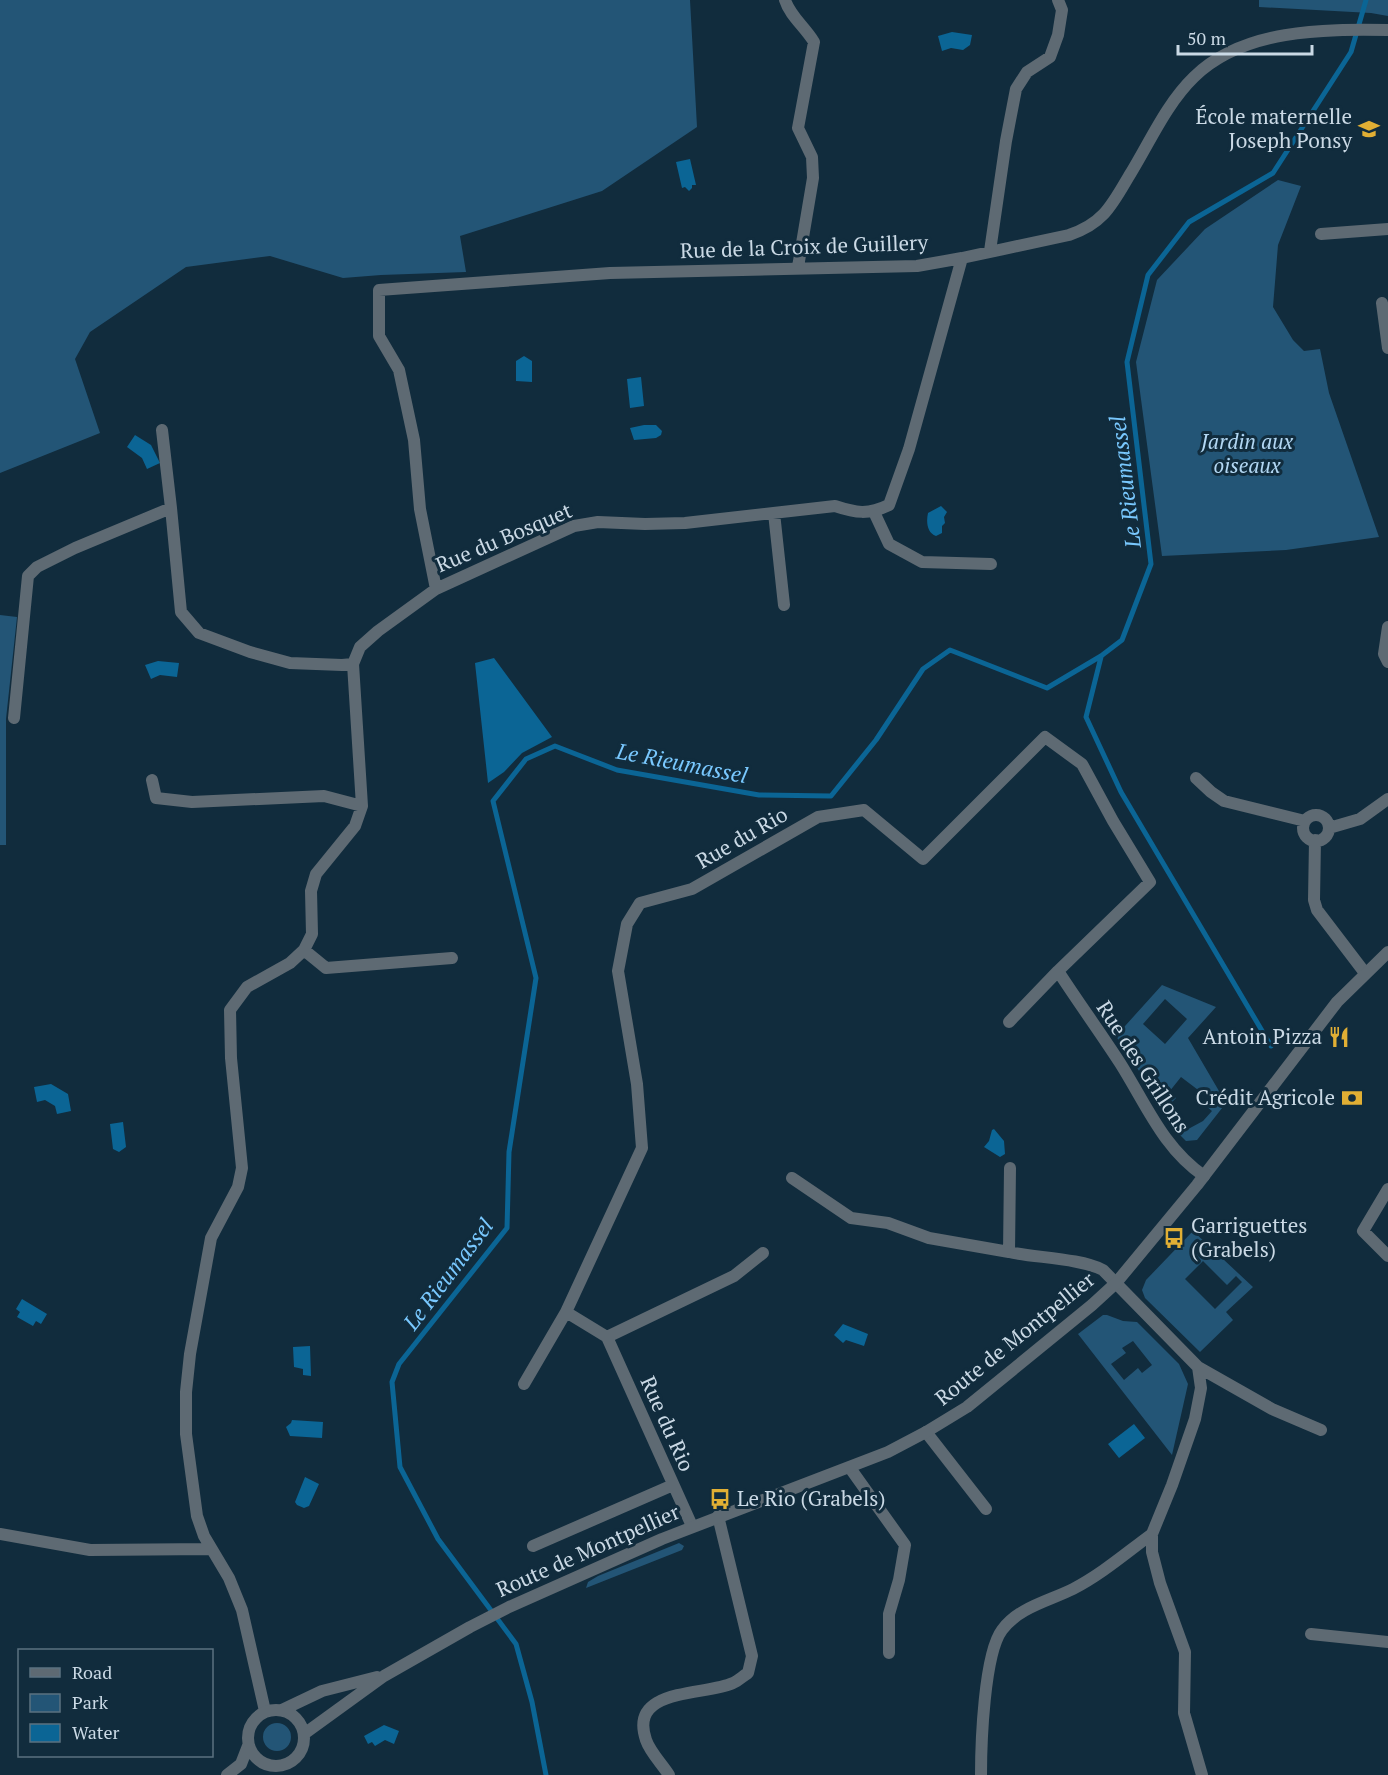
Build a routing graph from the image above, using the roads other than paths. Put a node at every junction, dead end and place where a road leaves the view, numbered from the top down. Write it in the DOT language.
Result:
graph roads {
  1 [pos="785,0"];
  2 [pos="1058,0"];
  3 [pos="1388,30"];
  4 [pos="1388,229"];
  5 [pos="1321,234"];
  6 [pos="990,250"];
  7 [pos="962,258"];
  8 [pos="798,267"];
  9 [pos="1382,303"];
  10 [pos="1388,348"];
  11 [pos="162,430"];
  12 [pos="171,508"];
  13 [pos="874,512"];
  14 [pos="774,513"];
  15 [pos="991,564"];
  16 [pos="436,588"];
  17 [pos="784,605"];
  18 [pos="1388,627"];
  19 [pos="1388,662"];
  20 [pos="353,664"];
  21 [pos="14,718"];
  22 [pos="1196,778"];
  23 [pos="152,780"];
  24 [pos="1388,799"];
  25 [pos="362,806"];
  26 [pos="1305,821"];
  27 [pos="1329,828"];
  28 [pos="1315,840"];
  29 [pos="304,950"];
  30 [pos="1388,952"];
  31 [pos="452,958"];
  32 [pos="1058,971"];
  33 [pos="1365,973"];
  34 [pos="1009,1022"];
  35 [pos="1010,1168"];
  36 [pos="1204,1176"];
  37 [pos="792,1178"];
  38 [pos="1388,1189"];
  39 [pos="1010,1251"];
  40 [pos="763,1253"];
  41 [pos="1388,1256"];
  42 [pos="1116,1283"];
  43 [pos="566,1312"];
  44 [pos="607,1337"];
  45 [pos="1198,1367"];
  46 [pos="524,1384"];
  47 [pos="1321,1430"];
  48 [pos="926,1432"];
  49 [pos="850,1468"];
  50 [pos="673,1485"];
  51 [pos="986,1509"];
  52 [pos="718,1516"];
  53 [pos="692,1526"];
  54 [pos="0,1534"];
  55 [pos="1152,1534"];
  56 [pos="533,1546"];
  57 [pos="211,1549"];
  58 [pos="1311,1634"];
  59 [pos="1388,1642"];
  60 [pos="890,1653"];
  61 [pos="384,1676"];
  62 [pos="282,1710"];
  63 [pos="265,1711"];
  64 [pos="304,1734"];
  65 [pos="248,1746"];
  66 [pos="268,1770"];
  67 [pos="227,1775"];
  68 [pos="669,1775"];
  69 [pos="981,1775"];
  70 [pos="1202,1775"];
  1 -- 8 [label="street"];
  2 -- 6 [label="street"];
  3 -- 6 [label="street, Rue de la Croix de Guillery"];
  4 -- 5 [label="street"];
  6 -- 7 [label="street, Rue de la Croix de Guillery"];
  7 -- 8 [label="street, Rue de la Croix de Guillery"];
  7 -- 13 [label="street"];
  8 -- 16 [label="street, Rue de la Croix de Guillery"];
  9 -- 10 [label="street"];
  11 -- 12 [label="street"];
  12 -- 20 [label="street"];
  12 -- 21 [label="street"];
  13 -- 14 [label="street, Rue du Bosquet"];
  13 -- 15 [label="street"];
  14 -- 16 [label="street, Rue du Bosquet"];
  14 -- 17 [label="street"];
  16 -- 20 [label="street, Rue du Bosquet"];
  18 -- 19 [label="street"];
  20 -- 25 [label="street"];
  22 -- 26 [label="street"];
  23 -- 25 [label="street"];
  24 -- 27 [label="street"];
  25 -- 29 [label="street"];
  26 -- 27 [label="street"];
  26 -- 28 [label="street"];
  27 -- 28 [label="street"];
  28 -- 33 [label="street"];
  29 -- 31 [label="street"];
  29 -- 57 [label="street"];
  30 -- 33 [label="street, Route de Montpellier"];
  32 -- 34 [label="street"];
  32 -- 36 [label="street, Rue des Grillons"];
  32 -- 43 [label="street, Rue du Rio"];
  33 -- 36 [label="street, Route de Montpellier"];
  35 -- 39 [label="street"];
  36 -- 42 [label="street, Route de Montpellier"];
  37 -- 39 [label="street"];
  38 -- 41 [label="street"];
  39 -- 42 [label="street"];
  40 -- 44 [label="street"];
  42 -- 45 [label="street"];
  42 -- 48 [label="street, Route de Montpellier"];
  43 -- 44 [label="street"];
  43 -- 46 [label="street, Rue du Rio"];
  44 -- 50 [label="street, Rue du Rio"];
  45 -- 47 [label="street"];
  45 -- 55 [label="street"];
  48 -- 49 [label="street, Route de Montpellier"];
  48 -- 51 [label="street"];
  49 -- 52 [label="street, Route de Montpellier"];
  49 -- 60 [label="street"];
  50 -- 53 [label="street, Rue du Rio"];
  50 -- 56 [label="street"];
  52 -- 53 [label="street, Route de Montpellier"];
  52 -- 68 [label="street"];
  53 -- 61 [label="street, Route de Montpellier"];
  54 -- 57 [label="street"];
  55 -- 69 [label="street"];
  55 -- 70 [label="street"];
  57 -- 63 [label="street"];
  58 -- 59 [label="street"];
  61 -- 62 [label="street, Route de Montpellier"];
  61 -- 64 [label="street, Route de Montpellier"];
  62 -- 63 [label="street"];
  62 -- 64 [label="street"];
  63 -- 65 [label="street"];
  64 -- 66 [label="street"];
  65 -- 66 [label="street"];
  65 -- 67 [label="street"];
}
